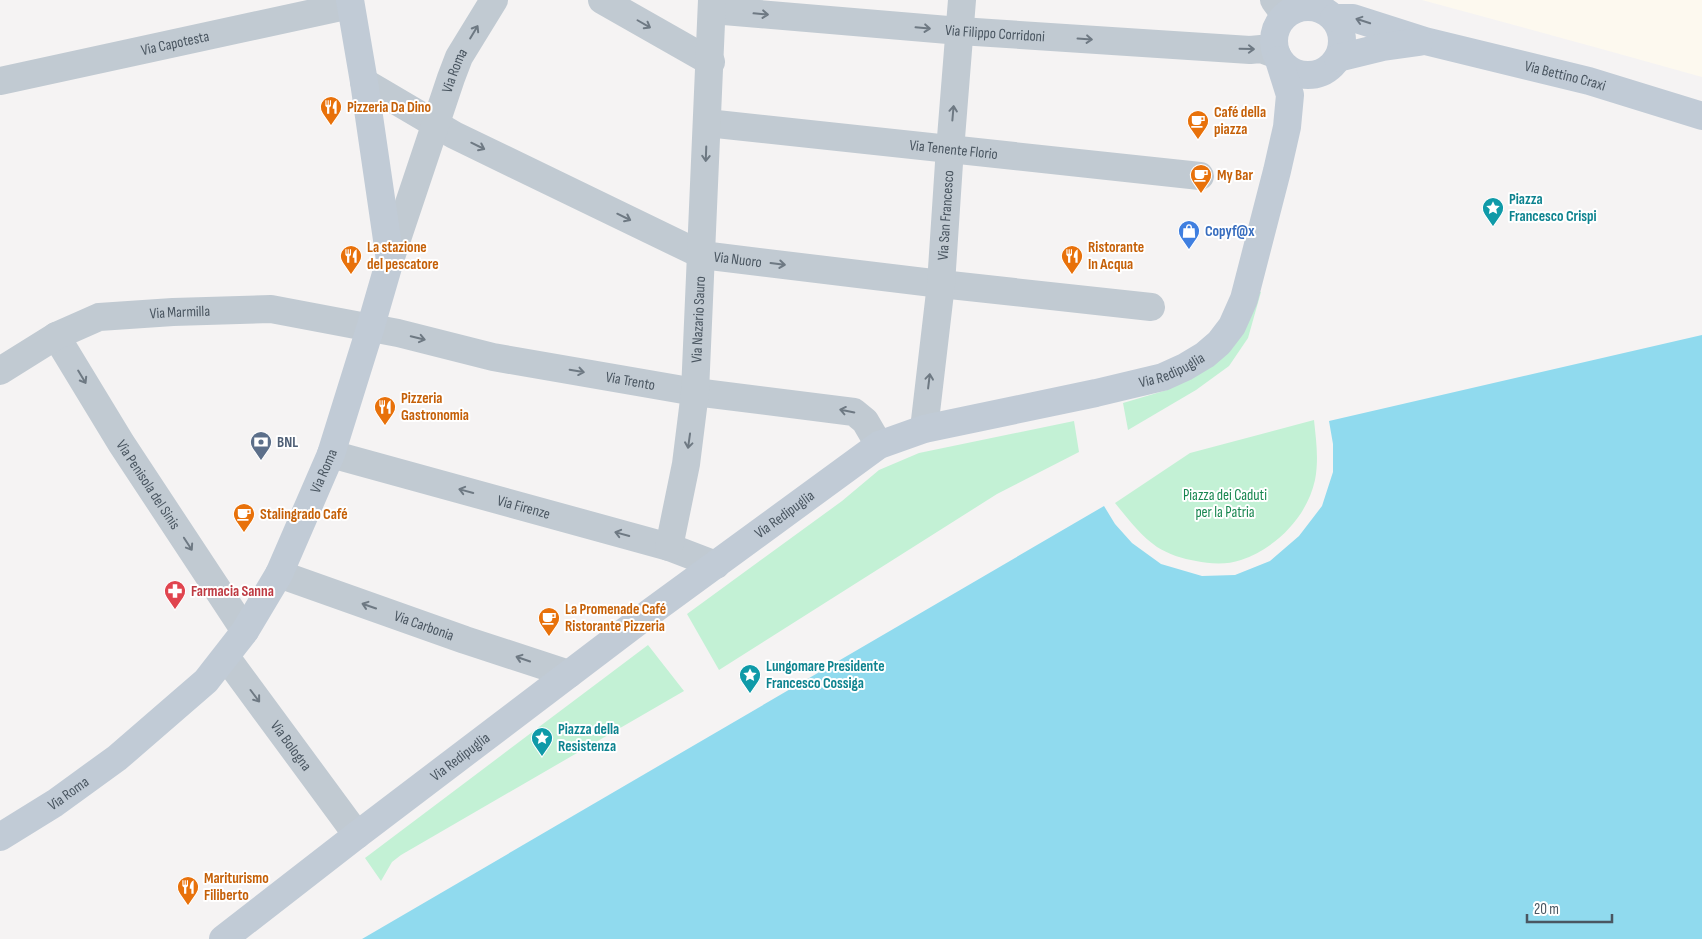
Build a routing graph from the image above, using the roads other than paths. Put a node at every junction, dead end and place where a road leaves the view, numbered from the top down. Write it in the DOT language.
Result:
graph roads {
  1 [pos="494,0"];
  2 [pos="602,0"];
  3 [pos="962,0"];
  4 [pos="350,2"];
  5 [pos="712,5"];
  6 [pos="1280,7"];
  7 [pos="1334,18"];
  8 [pos="960,31"];
  9 [pos="1425,41"];
  10 [pos="1278,58"];
  11 [pos="711,62"];
  12 [pos="1330,65"];
  13 [pos="0,81"];
  14 [pos="364,82"];
  15 [pos="1702,116"];
  16 [pos="707,123"];
  17 [pos="434,124"];
  18 [pos="1287,127"];
  19 [pos="950,150"];
  20 [pos="1200,176"];
  21 [pos="702,255"];
  22 [pos="390,260"];
  23 [pos="941,284"];
  24 [pos="1151,307"];
  25 [pos="370,329"];
  26 [pos="56,336"];
  27 [pos="0,371"];
  28 [pos="695,392"];
  29 [pos="924,430"];
  30 [pos="879,444"];
  31 [pos="331,454"];
  32 [pos="669,547"];
  33 [pos="716,564"];
  34 [pos="279,574"];
  35 [pos="245,631"];
  36 [pos="226,657"];
  37 [pos="569,674"];
  38 [pos="357,835"];
  39 [pos="0,837"];
  40 [pos="223,939"];
  17 -- 1 [label="street, Via Roma, one-way"];
  2 -- 11 [label="street, one-way"];
  3 -- 8 [label="street, Via San Francesco"];
  4 -- 13 [label="street, Via Capotesta"];
  4 -- 14 [label="street"];
  5 -- 8 [label="street, Via Filippo Corridoni, one-way"];
  5 -- 11 [label="street, Via Nazario Sauro"];
  6 -- 7 [label="street"];
  6 -- 10 [label="street"];
  9 -- 7 [label="street, Via Bettino Craxi, one-way"];
  7 -- 12 [label="street"];
  8 -- 10 [label="street, Via Filippo Corridoni, one-way"];
  19 -- 8 [label="street, Via San Francesco, one-way"];
  9 -- 12 [label="street, Via Bettino Craxi"];
  9 -- 15 [label="street, Via Bettino Craxi"];
  10 -- 12 [label="street"];
  10 -- 18 [label="street, Via Redipuglia"];
  11 -- 16 [label="street, Via Nazario Sauro"];
  12 -- 18 [label="street, Via Redipuglia"];
  14 -- 17 [label="street, Via Nuoro"];
  14 -- 22 [label="street"];
  16 -- 19 [label="street, Via Tenente Florio"];
  16 -- 21 [label="street, Via Nazario Sauro, one-way"];
  17 -- 21 [label="street, Via Nuoro, one-way"];
  17 -- 22 [label="street, Via Roma"];
  18 -- 29 [label="street, Via Redipuglia"];
  19 -- 20 [label="street, Via Tenente Florio"];
  19 -- 23 [label="street, Via San Francesco"];
  21 -- 23 [label="street, Via Nuoro, one-way"];
  21 -- 28 [label="street, Via Nazario Sauro"];
  22 -- 25 [label="street, Via Roma"];
  23 -- 24 [label="street, Via Nuoro"];
  29 -- 23 [label="street, Via San Francesco, one-way"];
  25 -- 26 [label="street, Via Marmilla"];
  25 -- 28 [label="street, Via Trento, one-way"];
  25 -- 31 [label="street, Via Roma"];
  26 -- 27 [label="street, Via Marmilla"];
  26 -- 35 [label="street, Via Penisola del Sinis, one-way"];
  30 -- 28 [label="street, Via Trento, one-way"];
  28 -- 32 [label="street, Via Nazario Sauro, one-way"];
  29 -- 30 [label="street, Via Redipuglia"];
  30 -- 33 [label="street, Via Redipuglia"];
  32 -- 31 [label="street, Via Firenze, one-way"];
  31 -- 34 [label="street, Via Roma"];
  32 -- 33 [label="street, Via Firenze"];
  33 -- 37 [label="street, Via Redipuglia"];
  34 -- 35 [label="street, Via Roma"];
  37 -- 34 [label="street, Via Carbonia, one-way"];
  35 -- 36 [label="street, Via Roma"];
  36 -- 38 [label="street, Via Bologna, one-way"];
  36 -- 39 [label="street, Via Roma"];
  37 -- 38 [label="street, Via Redipuglia"];
  38 -- 40 [label="street, Via Redipuglia"];
}
